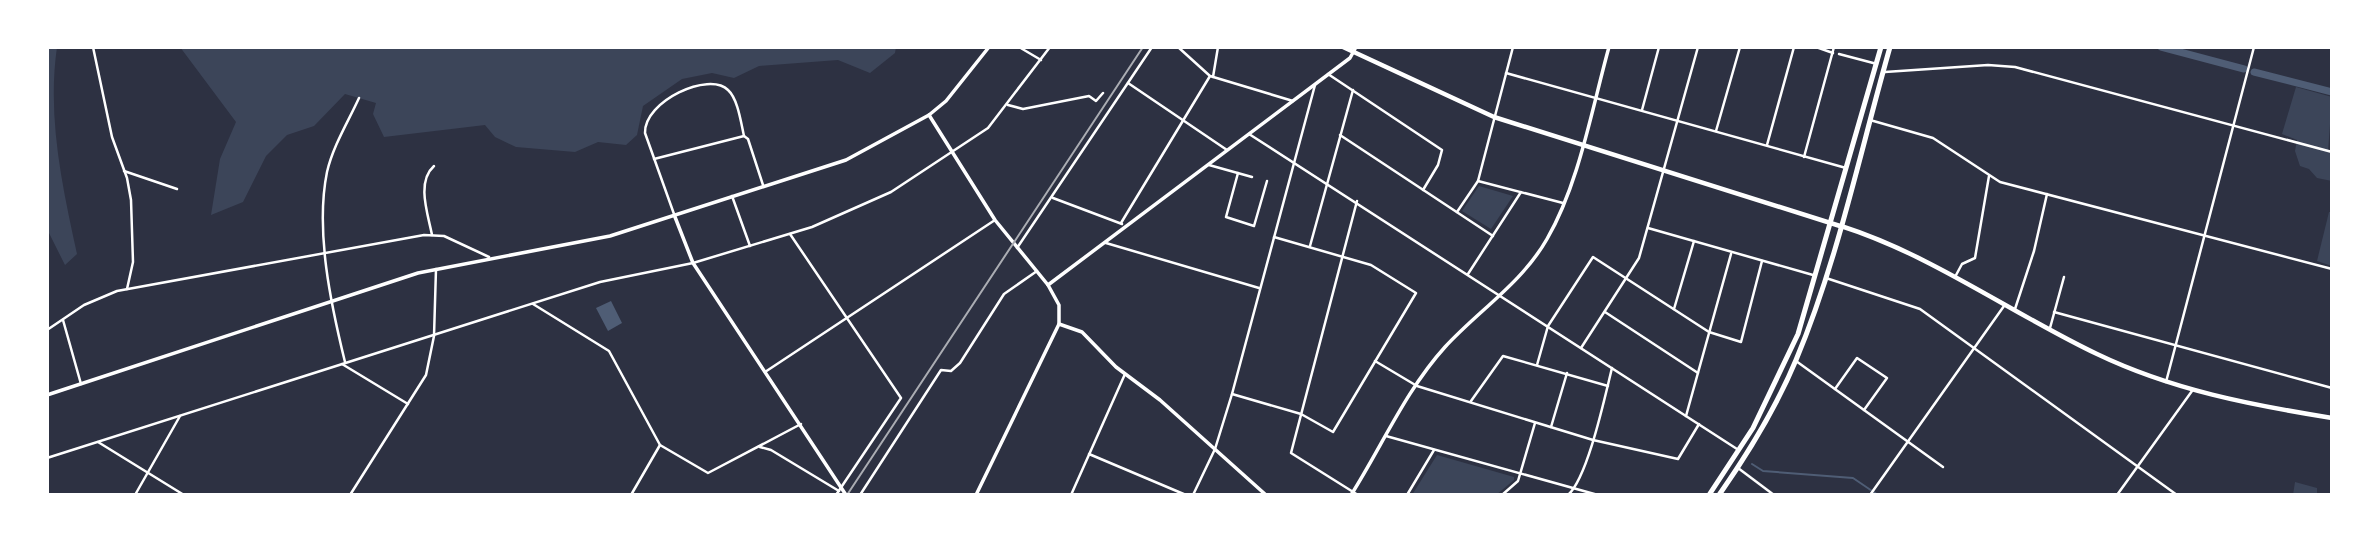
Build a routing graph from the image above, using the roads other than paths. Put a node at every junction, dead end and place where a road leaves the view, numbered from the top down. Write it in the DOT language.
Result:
graph roads {
  1 [pos="93,47"];
  2 [pos="989,47"];
  3 [pos="1018,47"];
  4 [pos="1050,47"];
  5 [pos="1152,47"];
  6 [pos="1178,47"];
  7 [pos="1218,47"];
  8 [pos="1343,47"];
  9 [pos="1513,47"];
  10 [pos="1609,47"];
  11 [pos="1659,47"];
  12 [pos="1698,47"];
  13 [pos="1740,47"];
  14 [pos="1794,47"];
  15 [pos="1816,47"];
  16 [pos="1835,47"];
  17 [pos="1881,47"];
  18 [pos="1889,47"];
  19 [pos="2254,47"];
  20 [pos="1355,50"];
  21 [pos="1833,53"];
  22 [pos="1839,54"];
  23 [pos="1041,60"];
  24 [pos="1877,64"];
  25 [pos="1882,72"];
  26 [pos="1506,73"];
  27 [pos="1328,74"];
  28 [pos="1211,77"];
  29 [pos="1128,83"];
  30 [pos="1315,85"];
  31 [pos="1353,90"];
  32 [pos="1103,93"];
  33 [pos="1595,97"];
  34 [pos="359,98"];
  35 [pos="1293,101"];
  36 [pos="1007,104"];
  37 [pos="1642,110"];
  38 [pos="929,115"];
  39 [pos="1494,117"];
  40 [pos="1678,120"];
  41 [pos="1870,120"];
  42 [pos="1182,121"];
  43 [pos="2233,125"];
  44 [pos="1716,131"];
  45 [pos="1249,134"];
  46 [pos="1340,135"];
  47 [pos="744,136"];
  48 [pos="1581,145"];
  49 [pos="1767,145"];
  50 [pos="1228,151"];
  51 [pos="2332,152"];
  52 [pos="952,154"];
  53 [pos="1804,157"];
  54 [pos="654,159"];
  55 [pos="1296,162"];
  56 [pos="1209,164"];
  57 [pos="435,166"];
  58 [pos="1846,168"];
  59 [pos="1663,170"];
  60 [pos="124,171"];
  61 [pos="1238,173"];
  62 [pos="1989,176"];
  63 [pos="1252,177"];
  64 [pos="1478,180"];
  65 [pos="1267,181"];
  66 [pos="1326,181"];
  67 [pos="764,185"];
  68 [pos="177,189"];
  69 [pos="1423,190"];
  70 [pos="1521,192"];
  71 [pos="2047,194"];
  72 [pos="732,196"];
  73 [pos="1053,198"];
  74 [pos="1357,201"];
  75 [pos="1564,204"];
  76 [pos="1457,212"];
  77 [pos="675,216"];
  78 [pos="995,220"];
  79 [pos="1121,223"];
  80 [pos="1832,223"];
  81 [pos="1840,226"];
  82 [pos="1648,228"];
  83 [pos="1125,229"];
  84 [pos="790,234"];
  85 [pos="432,235"];
  86 [pos="2203,235"];
  87 [pos="1493,236"];
  88 [pos="1274,237"];
  89 [pos="1694,242"];
  90 [pos="1106,243"];
  91 [pos="750,246"];
  92 [pos="1310,247"];
  93 [pos="1017,248"];
  94 [pos="1732,252"];
  95 [pos="327,253"];
  96 [pos="1343,256"];
  97 [pos="489,257"];
  98 [pos="1762,261"];
  99 [pos="693,263"];
  100 [pos="436,268"];
  101 [pos="2332,269"];
  102 [pos="1037,271"];
  103 [pos="1468,274"];
  104 [pos="1816,276"];
  105 [pos="1955,277"];
  106 [pos="2064,277"];
  107 [pos="1626,278"];
  108 [pos="1826,278"];
  109 [pos="1048,285"];
  110 [pos="1259,288"];
  111 [pos="127,289"];
  112 [pos="1501,295"];
  113 [pos="331,302"];
  114 [pos="531,303"];
  115 [pos="2005,305"];
  116 [pos="1674,309"];
  117 [pos="2014,310"];
  118 [pos="1605,312"];
  119 [pos="2054,312"];
  120 [pos="847,316"];
  121 [pos="63,318"];
  122 [pos="1059,324"];
  123 [pos="1548,326"];
  124 [pos="2049,329"];
  125 [pos="47,330"];
  126 [pos="1709,331"];
  127 [pos="434,336"];
  128 [pos="2175,345"];
  129 [pos="1581,348"];
  130 [pos="1974,350"];
  131 [pos="1375,361"];
  132 [pos="1796,361"];
  133 [pos="344,363"];
  134 [pos="1537,365"];
  135 [pos="1612,368"];
  136 [pos="765,372"];
  137 [pos="1567,373"];
  138 [pos="1698,373"];
  139 [pos="1125,374"];
  140 [pos="2166,382"];
  141 [pos="81,384"];
  142 [pos="1417,386"];
  143 [pos="1608,386"];
  144 [pos="2332,388"];
  145 [pos="1835,389"];
  146 [pos="2192,391"];
  147 [pos="1232,394"];
  148 [pos="47,395"];
  149 [pos="1470,401"];
  150 [pos="408,404"];
  151 [pos="1864,410"];
  152 [pos="1301,414"];
  153 [pos="180,416"];
  154 [pos="1686,416"];
  155 [pos="2332,418"];
  156 [pos="801,424"];
  157 [pos="1535,424"];
  158 [pos="1699,424"];
  159 [pos="1551,428"];
  160 [pos="1386,436"];
  161 [pos="1592,440"];
  162 [pos="98,442"];
  163 [pos="1908,442"];
  164 [pos="660,445"];
  165 [pos="758,447"];
  166 [pos="1435,448"];
  167 [pos="1215,449"];
  168 [pos="1740,451"];
  169 [pos="1089,454"];
  170 [pos="47,458"];
  171 [pos="2137,466"];
  172 [pos="1943,467"];
  173 [pos="1738,468"];
  174 [pos="148,473"];
  175 [pos="1520,473"];
  176 [pos="1575,489"];
  177 [pos="839,491"];
  178 [pos="1352,493"];
  179 [pos="135,495"];
  180 [pos="184,495"];
  181 [pos="350,495"];
  182 [pos="631,495"];
  183 [pos="846,495"];
  184 [pos="860,495"];
  185 [pos="976,495"];
  186 [pos="1070,495"];
  187 [pos="1186,495"];
  188 [pos="1193,495"];
  189 [pos="1266,495"];
  190 [pos="1358,495"];
  191 [pos="1407,495"];
  192 [pos="1502,495"];
  193 [pos="1568,495"];
  194 [pos="1598,495"];
  195 [pos="1709,495"];
  196 [pos="1719,495"];
  197 [pos="1774,495"];
  198 [pos="1870,495"];
  199 [pos="2117,495"];
  200 [pos="2177,495"];
  1 -- 60 [label="street"];
  2 -- 38 [label="street"];
  3 -- 23 [label="street"];
  4 -- 23 [label="street"];
  5 -- 29 [label="street"];
  6 -- 28 [label="street"];
  7 -- 28 [label="street"];
  8 -- 20 [label="main road"];
  9 -- 26 [label="street"];
  10 -- 33 [label="street"];
  11 -- 37 [label="street"];
  12 -- 40 [label="street"];
  13 -- 44 [label="street"];
  14 -- 49 [label="street"];
  15 -- 21 [label="street"];
  16 -- 21 [label="street"];
  17 -- 24 [label="highway"];
  18 -- 25 [label="highway"];
  19 -- 43 [label="street"];
  20 -- 27 [label="street"];
  20 -- 39 [label="main road"];
  21 -- 53 [label="street"];
  22 -- 24 [label="street"];
  23 -- 36 [label="street"];
  24 -- 58 [label="highway"];
  25 -- 41 [label="highway"];
  25 -- 43 [label="street"];
  26 -- 33 [label="street"];
  26 -- 39 [label="street"];
  27 -- 30 [label="street"];
  27 -- 31 [label="street"];
  28 -- 35 [label="street"];
  28 -- 42 [label="street"];
  29 -- 42 [label="street"];
  29 -- 73 [label="street"];
  30 -- 35 [label="street"];
  30 -- 55 [label="street"];
  31 -- 46 [label="street"];
  31 -- 69 [label="street"];
  32 -- 36 [label="street"];
  33 -- 37 [label="street"];
  33 -- 48 [label="street"];
  34 -- 95 [label="street"];
  35 -- 45 [label="street"];
  36 -- 52 [label="street"];
  37 -- 40 [label="street"];
  38 -- 52 [label="street"];
  38 -- 67 [label="street"];
  39 -- 48 [label="main road"];
  39 -- 64 [label="street"];
  40 -- 44 [label="street"];
  40 -- 59 [label="street"];
  41 -- 62 [label="street"];
  41 -- 81 [label="highway"];
  42 -- 50 [label="street"];
  42 -- 79 [label="street"];
  43 -- 51 [label="street"];
  43 -- 86 [label="street"];
  44 -- 49 [label="street"];
  45 -- 50 [label="street"];
  45 -- 55 [label="street"];
  46 -- 66 [label="street"];
  46 -- 69 [label="street"];
  47 -- 54 [label="street"];
  47 -- 54 [label="street"];
  47 -- 67 [label="street"];
  48 -- 59 [label="main road"];
  48 -- 75 [label="street"];
  49 -- 53 [label="street"];
  50 -- 56 [label="street"];
  52 -- 78 [label="street"];
  52 -- 84 [label="street"];
  53 -- 58 [label="street"];
  54 -- 77 [label="street"];
  55 -- 66 [label="street"];
  55 -- 88 [label="street"];
  56 -- 61 [label="street"];
  56 -- 83 [label="street"];
  57 -- 85 [label="street"];
  58 -- 80 [label="highway"];
  59 -- 80 [label="main road"];
  59 -- 82 [label="street"];
  60 -- 68 [label="street"];
  60 -- 111 [label="street"];
  61 -- 63 [label="street"];
  61 -- 65 [label="street"];
  62 -- 71 [label="street"];
  62 -- 105 [label="street"];
  64 -- 70 [label="street"];
  64 -- 76 [label="street"];
  66 -- 74 [label="street"];
  66 -- 92 [label="street"];
  67 -- 72 [label="street"];
  69 -- 76 [label="street"];
  70 -- 75 [label="street"];
  70 -- 87 [label="street"];
  71 -- 86 [label="street"];
  71 -- 117 [label="street"];
  72 -- 77 [label="street"];
  72 -- 91 [label="street"];
  73 -- 79 [label="street"];
  73 -- 93 [label="street"];
  74 -- 96 [label="street"];
  74 -- 103 [label="street"];
  75 -- 112 [label="street"];
  76 -- 87 [label="street"];
  77 -- 97 [label="street"];
  77 -- 99 [label="street"];
  78 -- 93 [label="street"];
  78 -- 120 [label="street"];
  79 -- 83 [label="street"];
  80 -- 81 [label="main road"];
  80 -- 104 [label="highway"];
  81 -- 105 [label="main road"];
  81 -- 108 [label="highway"];
  82 -- 89 [label="street"];
  82 -- 107 [label="street"];
  83 -- 90 [label="street"];
  84 -- 91 [label="street"];
  84 -- 120 [label="street"];
  85 -- 95 [label="street"];
  85 -- 97 [label="street"];
  86 -- 101 [label="street"];
  86 -- 128 [label="street"];
  87 -- 103 [label="street"];
  88 -- 92 [label="street"];
  88 -- 110 [label="street"];
  89 -- 94 [label="street"];
  89 -- 116 [label="street"];
  90 -- 109 [label="street"];
  90 -- 110 [label="street"];
  91 -- 99 [label="street"];
  92 -- 96 [label="street"];
  93 -- 102 [label="street"];
  94 -- 98 [label="street"];
  94 -- 126 [label="street"];
  95 -- 111 [label="street"];
  95 -- 113 [label="street"];
  96 -- 131 [label="street"];
  96 -- 152 [label="street"];
  97 -- 100 [label="street"];
  98 -- 104 [label="street"];
  98 -- 126 [label="street"];
  99 -- 114 [label="street"];
  99 -- 136 [label="street"];
  100 -- 113 [label="street"];
  100 -- 127 [label="street"];
  102 -- 109 [label="street"];
  102 -- 184 [label="street"];
  103 -- 112 [label="street"];
  104 -- 168 [label="highway"];
  105 -- 115 [label="main road"];
  106 -- 119 [label="street"];
  107 -- 116 [label="street"];
  107 -- 118 [label="street"];
  107 -- 123 [label="street"];
  108 -- 130 [label="street"];
  108 -- 132 [label="highway"];
  109 -- 122 [label="street"];
  110 -- 147 [label="street"];
  111 -- 121 [label="street"];
  112 -- 123 [label="street"];
  112 -- 142 [label="street"];
  113 -- 133 [label="street"];
  113 -- 141 [label="street"];
  114 -- 127 [label="street"];
  114 -- 164 [label="street"];
  115 -- 117 [label="main road"];
  115 -- 130 [label="street"];
  116 -- 126 [label="street"];
  117 -- 124 [label="main road"];
  118 -- 129 [label="street"];
  118 -- 138 [label="street"];
  119 -- 124 [label="street"];
  119 -- 128 [label="street"];
  120 -- 136 [label="street"];
  120 -- 177 [label="street"];
  121 -- 125 [label="street"];
  121 -- 141 [label="street"];
  122 -- 139 [label="street"];
  122 -- 185 [label="street"];
  123 -- 129 [label="street"];
  123 -- 134 [label="street"];
  124 -- 140 [label="main road"];
  126 -- 138 [label="street"];
  127 -- 133 [label="street"];
  127 -- 150 [label="street"];
  128 -- 140 [label="street"];
  128 -- 144 [label="street"];
  129 -- 135 [label="street"];
  130 -- 163 [label="street"];
  130 -- 171 [label="street"];
  131 -- 142 [label="street"];
  131 -- 152 [label="street"];
  132 -- 145 [label="street"];
  132 -- 173 [label="highway"];
  133 -- 150 [label="street"];
  133 -- 153 [label="street"];
  134 -- 137 [label="street"];
  134 -- 149 [label="street"];
  135 -- 143 [label="street"];
  135 -- 154 [label="street"];
  136 -- 156 [label="street"];
  137 -- 143 [label="street"];
  137 -- 159 [label="street"];
  138 -- 154 [label="street"];
  139 -- 167 [label="street"];
  139 -- 169 [label="street"];
  140 -- 146 [label="main road"];
  141 -- 148 [label="street"];
  142 -- 149 [label="street"];
  142 -- 160 [label="street"];
  143 -- 161 [label="street"];
  145 -- 151 [label="street"];
  145 -- 151 [label="street"];
  146 -- 155 [label="main road"];
  146 -- 171 [label="street"];
  147 -- 152 [label="street"];
  147 -- 167 [label="street"];
  149 -- 157 [label="street"];
  150 -- 181 [label="street"];
  151 -- 163 [label="street"];
  152 -- 178 [label="street"];
  153 -- 162 [label="street"];
  153 -- 174 [label="street"];
  154 -- 158 [label="street"];
  156 -- 165 [label="street"];
  156 -- 177 [label="street"];
  157 -- 159 [label="street"];
  157 -- 175 [label="street"];
  158 -- 161 [label="street"];
  158 -- 168 [label="street"];
  159 -- 161 [label="street"];
  160 -- 166 [label="street"];
  160 -- 178 [label="street"];
  161 -- 176 [label="street"];
  162 -- 170 [label="street"];
  162 -- 174 [label="street"];
  163 -- 172 [label="street"];
  163 -- 198 [label="street"];
  164 -- 165 [label="street"];
  164 -- 182 [label="street"];
  165 -- 177 [label="street"];
  166 -- 175 [label="street"];
  166 -- 191 [label="street"];
  167 -- 188 [label="street"];
  167 -- 189 [label="street"];
  168 -- 195 [label="highway"];
  169 -- 186 [label="street"];
  169 -- 187 [label="street"];
  171 -- 199 [label="street"];
  171 -- 200 [label="street"];
  173 -- 196 [label="highway"];
  173 -- 197 [label="street"];
  174 -- 179 [label="street"];
  174 -- 180 [label="street"];
  175 -- 176 [label="street"];
  175 -- 192 [label="street"];
  176 -- 193 [label="street"];
  176 -- 194 [label="street"];
  177 -- 183 [label="street"];
  178 -- 190 [label="street"];
}
